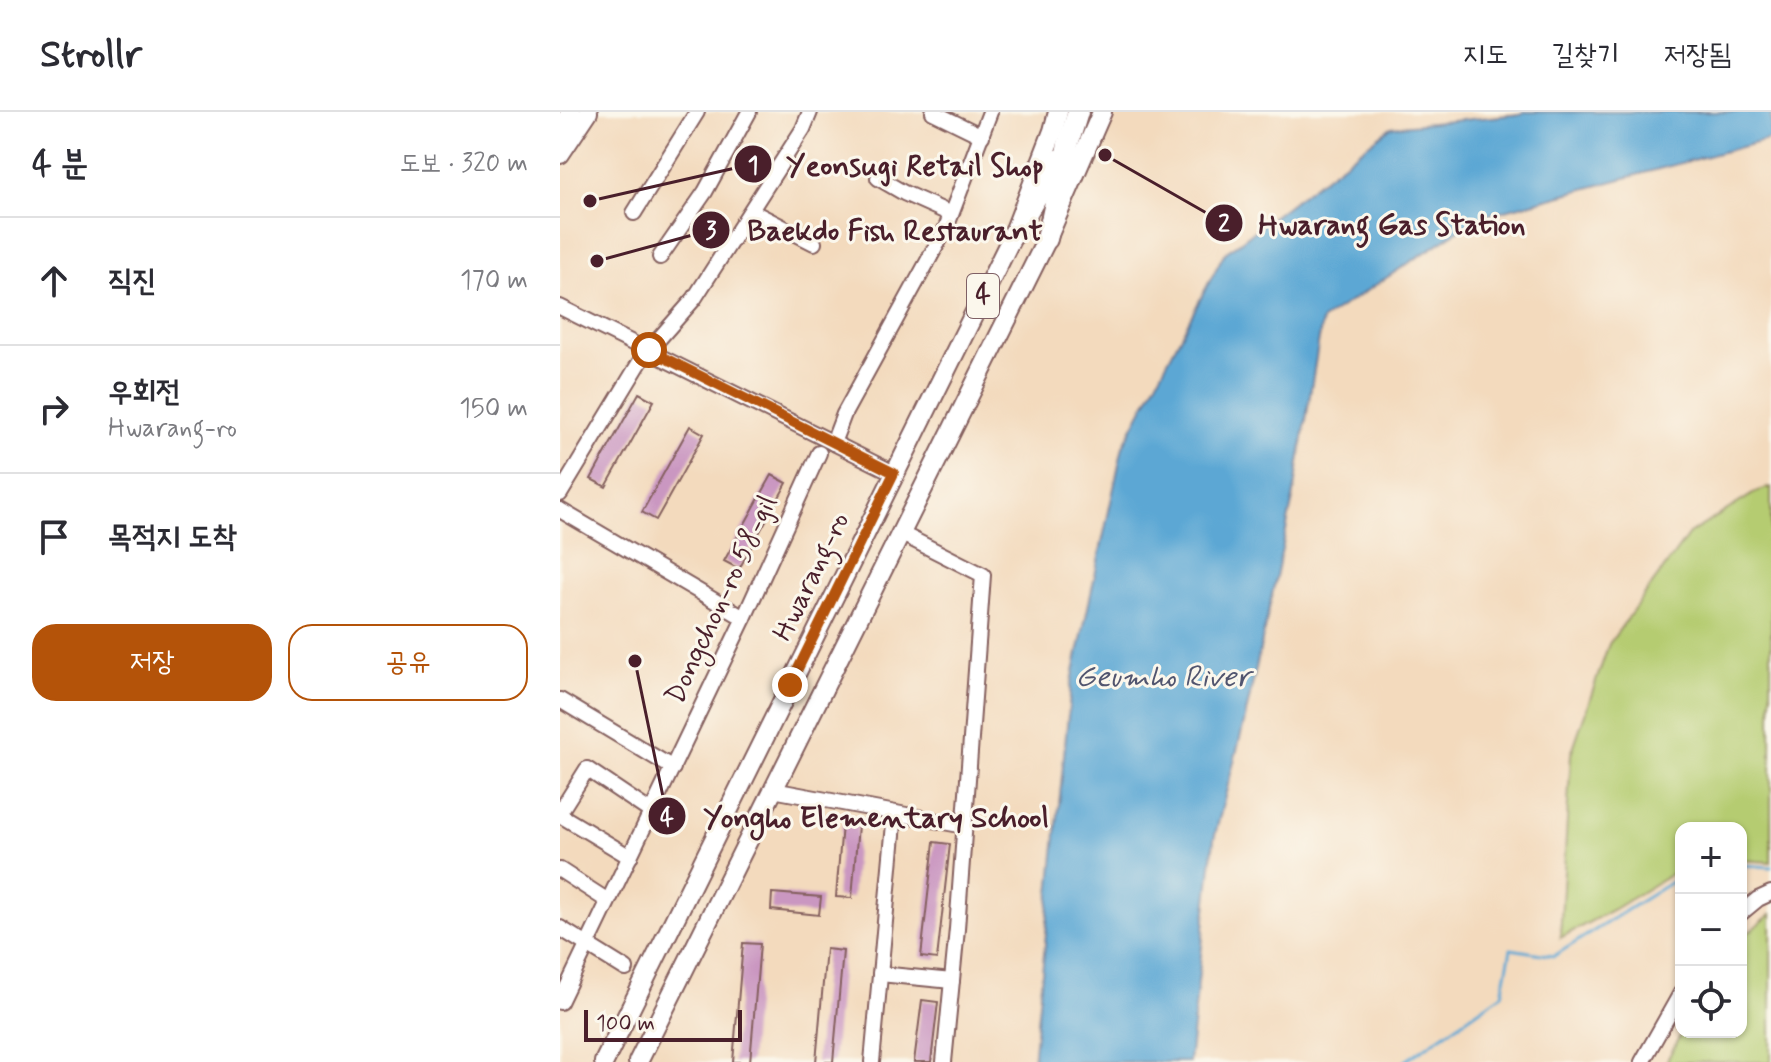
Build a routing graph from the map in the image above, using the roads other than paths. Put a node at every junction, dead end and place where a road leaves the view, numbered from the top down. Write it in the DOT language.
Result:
graph roads {
  1 [pos="571,112"];
  2 [pos="588,112"];
  3 [pos="697,112"];
  4 [pos="749,112"];
  5 [pos="810,112"];
  6 [pos="933,112"];
  7 [pos="990,112"];
  8 [pos="1058,112"];
  9 [pos="1078,112"];
  10 [pos="1102,112"];
  11 [pos="560,128"];
  12 [pos="982,136"];
  13 [pos="1068,144"];
  14 [pos="560,154"];
  15 [pos="878,178"];
  16 [pos="751,211"];
  17 [pos="634,213"];
  18 [pos="951,214"];
  19 [pos="1013,235"];
  20 [pos="1047,239"];
  21 [pos="814,243"];
  22 [pos="660,257"];
  23 [pos="560,307"];
  24 [pos="649,350"];
  25 [pos="833,443"];
  26 [pos="819,453"];
  27 [pos="894,473"];
  28 [pos="560,494"];
  29 [pos="560,510"];
  30 [pos="902,534"];
  31 [pos="744,618"];
  32 [pos="560,700"];
  33 [pos="673,768"];
  34 [pos="773,790"];
  35 [pos="651,812"];
  36 [pos="895,813"];
  37 [pos="560,814"];
  38 [pos="965,826"];
  39 [pos="630,857"];
  40 [pos="560,870"];
  41 [pos="1771,893"];
  42 [pos="608,901"];
  43 [pos="1747,908"];
  44 [pos="560,928"];
  45 [pos="587,944"];
  46 [pos="626,969"];
  47 [pos="880,974"];
  48 [pos="952,981"];
  49 [pos="560,1002"];
  50 [pos="1675,1004"];
  51 [pos="604,1062"];
  52 [pos="638,1062"];
  53 [pos="872,1062"];
  54 [pos="944,1062"];
  55 [pos="1642,1062"];
  1 -- 11 [label="main road"];
  2 -- 14 [label="main road"];
  3 -- 17 [label="street"];
  4 -- 22 [label="street"];
  5 -- 16 [label="street"];
  6 -- 12 [label="street"];
  7 -- 12 [label="street"];
  8 -- 19 [label="main road, Hwarang-ro / 4"];
  9 -- 13 [label="highway"];
  10 -- 20 [label="main road"];
  12 -- 18 [label="street"];
  13 -- 19 [label="highway"];
  13 -- 20 [label="highway"];
  15 -- 18 [label="street"];
  16 -- 21 [label="street"];
  16 -- 24 [label="street"];
  18 -- 25 [label="street"];
  19 -- 27 [label="main road, Hwarang-ro / 4"];
  20 -- 30 [label="main road"];
  23 -- 24 [label="street"];
  24 -- 25 [label="street"];
  24 -- 28 [label="street"];
  25 -- 27 [label="street"];
  26 -- 31 [label="street, Dongchon-ro 58-gil"];
  27 -- 51 [label="main road, Hwarang-ro / 4"];
  29 -- 31 [label="street"];
  30 -- 34 [label="main road"];
  30 -- 38 [label="street"];
  31 -- 33 [label="street, Dongchon-ro 58-gil"];
  32 -- 33 [label="street"];
  33 -- 35 [label="street, Dongchon-ro 58-gil"];
  34 -- 36 [label="street"];
  34 -- 52 [label="main road"];
  35 -- 37 [label="street"];
  35 -- 39 [label="street, Dongchon-ro 58-gil"];
  36 -- 38 [label="street"];
  36 -- 47 [label="street"];
  37 -- 39 [label="street"];
  38 -- 48 [label="street"];
  39 -- 42 [label="street, Dongchon-ro 58-gil"];
  40 -- 42 [label="street"];
  41 -- 43 [label="street"];
  42 -- 45 [label="street, Dongchon-ro 58-gil"];
  44 -- 45 [label="street"];
  45 -- 46 [label="street"];
  45 -- 49 [label="street, Dongchon-ro 58-gil"];
  47 -- 48 [label="street"];
  47 -- 53 [label="street"];
  48 -- 54 [label="street"];
  50 -- 55 [label="street"];
}
